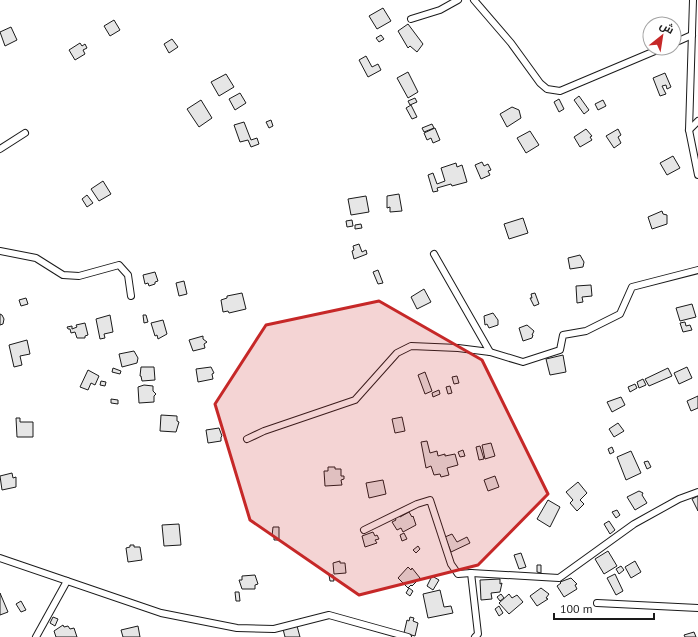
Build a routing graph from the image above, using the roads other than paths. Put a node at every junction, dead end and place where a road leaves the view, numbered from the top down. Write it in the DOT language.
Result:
graph roads {
  1 [pos="458,0"];
  2 [pos="474,0"];
  3 [pos="693,0"];
  4 [pos="411,19"];
  5 [pos="692,35"];
  6 [pos="682,39"];
  7 [pos="643,56"];
  8 [pos="698,121"];
  9 [pos="689,130"];
  10 [pos="24,133"];
  11 [pos="0,148"];
  12 [pos="698,175"];
  13 [pos="0,251"];
  14 [pos="434,254"];
  15 [pos="698,270"];
  16 [pos="131,296"];
  17 [pos="490,352"];
  18 [pos="247,439"];
  19 [pos="698,492"];
  20 [pos="364,530"];
  21 [pos="0,558"];
  22 [pos="471,573"];
  23 [pos="67,581"];
  24 [pos="597,603"];
  25 [pos="698,608"];
  26 [pos="36,637"];
  27 [pos="408,637"];
  28 [pos="475,637"];
  1 -- 4 [label="street"];
  2 -- 7 [label="street"];
  3 -- 5 [label="street"];
  5 -- 6 [label="street"];
  5 -- 9 [label="street"];
  8 -- 9 [label="street"];
  9 -- 12 [label="street"];
  10 -- 11 [label="street"];
  13 -- 16 [label="street"];
  14 -- 17 [label="street"];
  15 -- 17 [label="street"];
  17 -- 18 [label="street"];
  19 -- 22 [label="street"];
  20 -- 22 [label="street"];
  21 -- 23 [label="street"];
  22 -- 28 [label="street"];
  23 -- 26 [label="street"];
  23 -- 27 [label="street"];
  24 -- 25 [label="street"];
}
